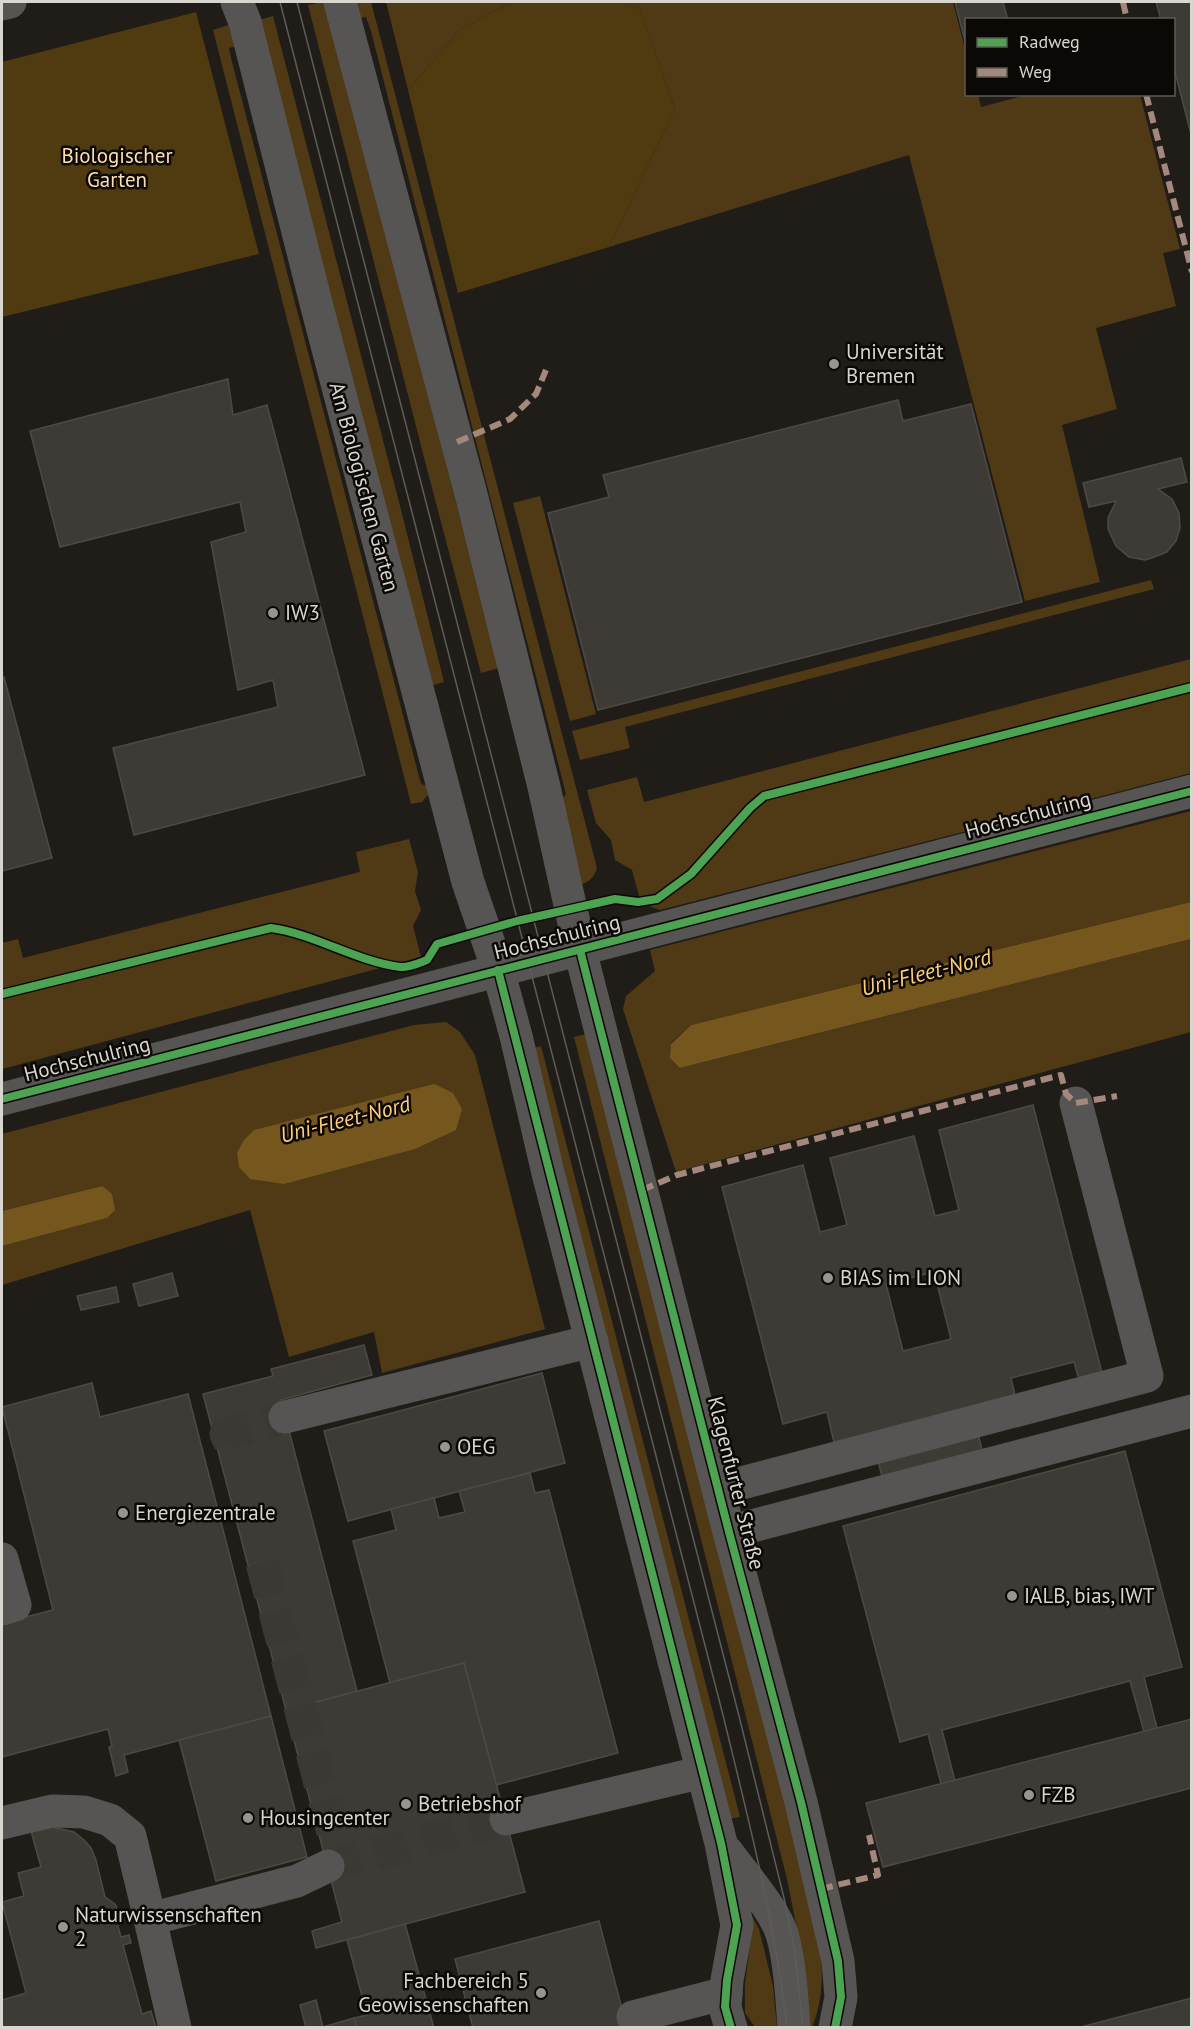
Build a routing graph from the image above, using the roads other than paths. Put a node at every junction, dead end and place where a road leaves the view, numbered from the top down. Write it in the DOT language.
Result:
graph roads {
  1 [pos="10,2"];
  2 [pos="340,2"];
  3 [pos="2,4"];
  4 [pos="243,11"];
  5 [pos="1191,791"];
  6 [pos="580,950"];
  7 [pos="498,970"];
  8 [pos="2,1099"];
  9 [pos="1077,1103"];
  10 [pos="592,1341"];
  11 [pos="1191,1411"];
  12 [pos="285,1417"];
  13 [pos="719,1489"];
  14 [pos="729,1532"];
  15 [pos="2,1559"];
  16 [pos="2,1609"];
  17 [pos="703,1772"];
  18 [pos="506,1819"];
  19 [pos="2,1823"];
  20 [pos="721,1844"];
  21 [pos="328,1866"];
  22 [pos="150,1919"];
  23 [pos="726,1993"];
  24 [pos="633,2018"];
  25 [pos="175,2028"];
  26 [pos="731,2028"];
  27 [pos="794,2028"];
  28 [pos="835,2028"];
  1 -- 3 [label="street"];
  2 -- 6 [label="street"];
  4 -- 7 [label="street, Am Biologischen Garten"];
  5 -- 6 [label="street, Hochschulring"];
  6 -- 7 [label="street, Hochschulring"];
  6 -- 13 [label="street, Klagenfurter Straße"];
  7 -- 8 [label="street, Hochschulring"];
  7 -- 10 [label="street"];
  9 -- 13 [label="street"];
  10 -- 12 [label="street"];
  10 -- 17 [label="street"];
  11 -- 14 [label="street"];
  13 -- 14 [label="street, Klagenfurter Straße"];
  14 -- 28 [label="street, Klagenfurter Straße"];
  15 -- 16 [label="street"];
  17 -- 18 [label="street"];
  17 -- 20 [label="street"];
  19 -- 22 [label="street"];
  20 -- 23 [label="street"];
  20 -- 27 [label="street"];
  21 -- 22 [label="street"];
  22 -- 25 [label="street"];
  23 -- 24 [label="street"];
  23 -- 26 [label="street"];
}
